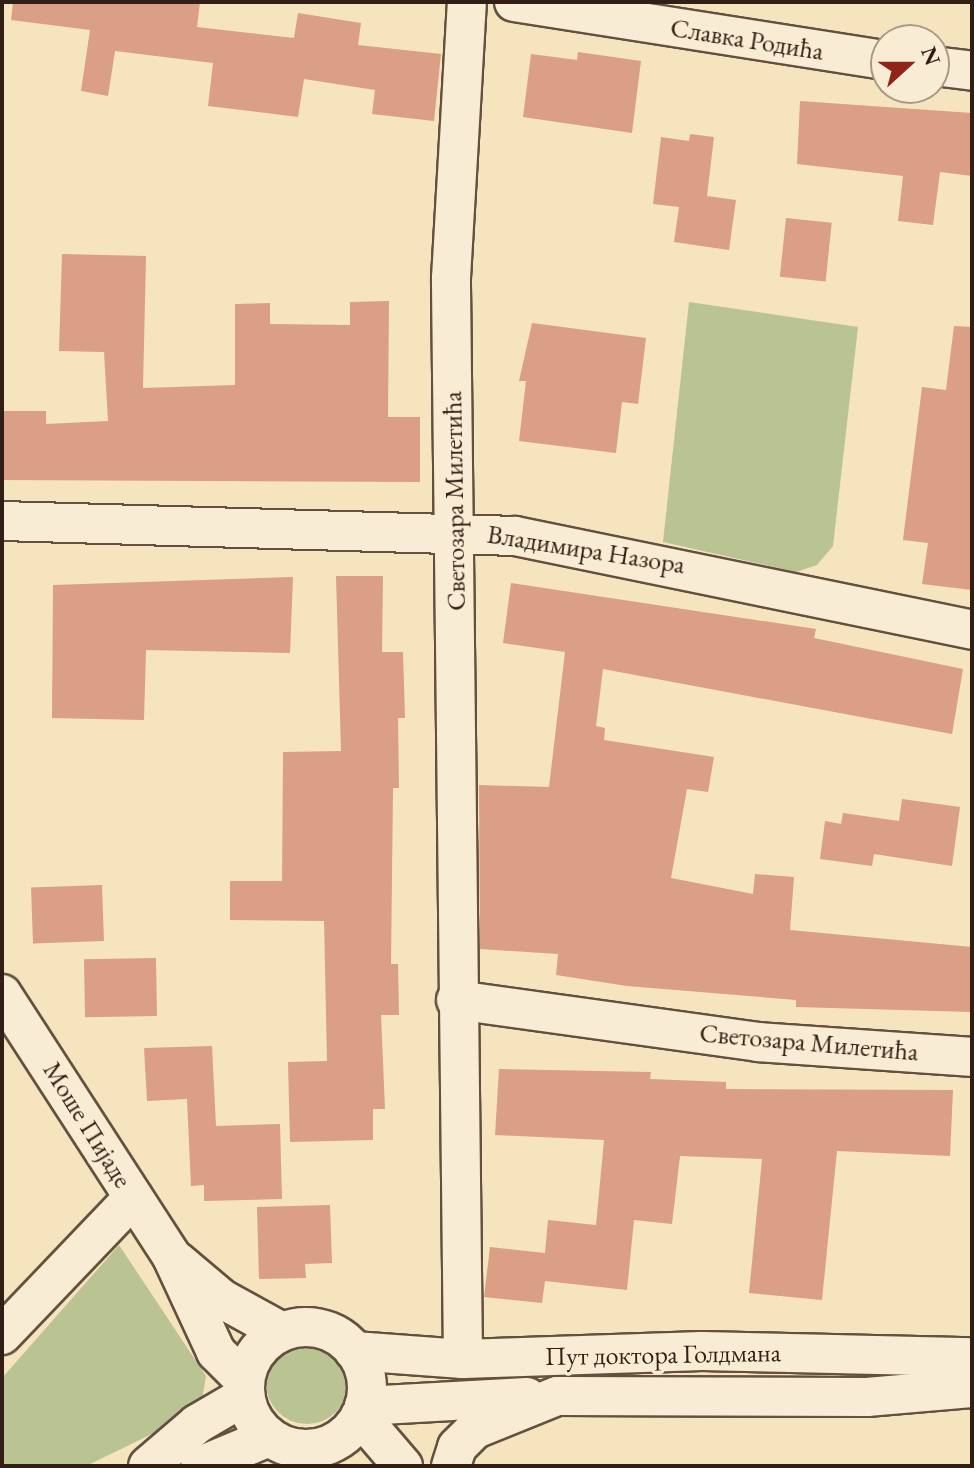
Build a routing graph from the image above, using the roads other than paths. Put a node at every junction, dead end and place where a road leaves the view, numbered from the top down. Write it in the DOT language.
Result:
graph roads {
  1 [pos="467,2"];
  2 [pos="514,2"];
  3 [pos="870,58"];
  4 [pos="950,68"];
  5 [pos="972,71"];
  6 [pos="2,521"];
  7 [pos="458,530"];
  8 [pos="972,630"];
  9 [pos="2,994"];
  10 [pos="456,1000"];
  11 [pos="972,1057"];
  12 [pos="133,1198"];
  13 [pos="172,1257"];
  14 [pos="282,1332"];
  15 [pos="2,1335"];
  16 [pos="354,1351"];
  17 [pos="972,1357"];
  18 [pos="463,1359"];
  19 [pos="972,1388"];
  20 [pos="245,1389"];
  21 [pos="557,1396"];
  22 [pos="362,1411"];
  23 [pos="269,1437"];
  24 [pos="324,1457"];
  25 [pos="148,1466"];
  26 [pos="200,1466"];
  27 [pos="403,1466"];
  28 [pos="451,1466"];
  1 -- 7 [label="street, Светозара Милетића"];
  2 -- 3 [label="street, Славка Родића"];
  4 -- 5 [label="street"];
  6 -- 7 [label="street, Владимира Назора"];
  7 -- 8 [label="street, Владимира Назора"];
  7 -- 10 [label="street, Светозара Милетића"];
  9 -- 12 [label="street, Моше Пијаде"];
  10 -- 11 [label="street, Светозара Милетића"];
  10 -- 18 [label="street, Светозара Милетића"];
  12 -- 13 [label="street, Моше Пијаде"];
  12 -- 15 [label="street"];
  13 -- 14 [label="street, Моше Пијаде"];
  13 -- 20 [label="street, Моше Пијаде"];
  14 -- 16 [label="street"];
  14 -- 20 [label="street"];
  16 -- 18 [label="street, Пут доктора Голдмана"];
  16 -- 22 [label="street"];
  17 -- 18 [label="street, Пут доктора Голдмана"];
  19 -- 21 [label="street, Пут доктора Голдмана"];
  20 -- 23 [label="street"];
  20 -- 25 [label="street"];
  21 -- 22 [label="street, Пут доктора Голдмана"];
  21 -- 28 [label="street"];
  22 -- 24 [label="street"];
  22 -- 27 [label="street"];
  23 -- 24 [label="street"];
  23 -- 26 [label="street"];
}
